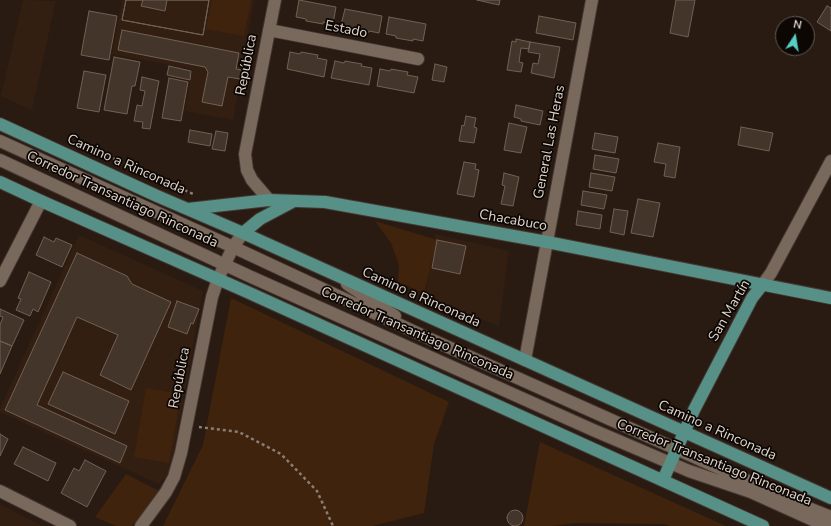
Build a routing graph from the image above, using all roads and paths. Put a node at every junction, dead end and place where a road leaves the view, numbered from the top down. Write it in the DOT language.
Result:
graph roads {
  1 [pos="275,0"];
  2 [pos="592,0"];
  3 [pos="269,30"];
  4 [pos="418,59"];
  5 [pos="0,124"];
  6 [pos="0,142"];
  7 [pos="80,144"];
  8 [pos="0,160"];
  9 [pos="831,161"];
  10 [pos="0,182"];
  11 [pos="88,182"];
  12 [pos="157,196"];
  13 [pos="199,196"];
  14 [pos="269,200"];
  15 [pos="41,201"];
  16 [pos="295,201"];
  17 [pos="187,209"];
  18 [pos="243,233"];
  19 [pos="547,242"];
  20 [pos="233,247"];
  21 [pos="225,264"];
  22 [pos="334,275"];
  23 [pos="218,279"];
  24 [pos="0,281"];
  25 [pos="763,284"];
  26 [pos="831,298"];
  27 [pos="428,338"];
  28 [pos="525,360"];
  29 [pos="186,426"];
  30 [pos="684,433"];
  31 [pos="677,449"];
  32 [pos="671,463"];
  33 [pos="663,480"];
  34 [pos="0,491"];
  35 [pos="831,498"];
  36 [pos="831,517"];
  37 [pos="70,526"];
  38 [pos="141,526"];
  39 [pos="333,526"];
  40 [pos="763,526"];
  41 [pos="826,526"];
  1 -- 3 [label="street, República"];
  2 -- 19 [label="street, General Las Heras"];
  3 -- 4 [label="street, Estado"];
  3 -- 14 [label="street, República"];
  5 -- 12 [label="main road, Camino a Rinconada"];
  6 -- 11 [label="street, Corredor Transantiago Rinconada"];
  7 -- 13 [label="path"];
  8 -- 21 [label="street, Corredor Transantiago Rinconada"];
  9 -- 25 [label="street, San Martín"];
  10 -- 15 [label="main road"];
  11 -- 12 [label="street, Corredor Transantiago Rinconada"];
  11 -- 20 [label="street, Corredor Transantiago Rinconada"];
  12 -- 17 [label="main road, Camino a Rinconada"];
  14 -- 16 [label="main road, Chacabuco"];
  14 -- 17 [label="main road, Chacabuco"];
  15 -- 23 [label="main road"];
  15 -- 24 [label="street"];
  16 -- 18 [label="main road"];
  16 -- 19 [label="main road, Chacabuco"];
  17 -- 18 [label="main road, Camino a Rinconada"];
  18 -- 20 [label="street, República"];
  18 -- 22 [label="main road, Camino a Rinconada"];
  19 -- 25 [label="main road, Chacabuco"];
  19 -- 28 [label="street, General Las Heras"];
  20 -- 21 [label="street, República"];
  20 -- 27 [label="street, Corredor Transantiago Rinconada"];
  21 -- 23 [label="street, República"];
  21 -- 32 [label="street, Corredor Transantiago Rinconada"];
  22 -- 27 [label="street, Corredor Transantiago Rinconada"];
  22 -- 28 [label="main road, Camino a Rinconada"];
  23 -- 29 [label="street, República"];
  23 -- 33 [label="main road"];
  25 -- 26 [label="main road, Chacabuco"];
  25 -- 30 [label="main road, San Martín"];
  27 -- 31 [label="street, Corredor Transantiago Rinconada"];
  28 -- 30 [label="main road, Camino a Rinconada"];
  29 -- 38 [label="street, República"];
  29 -- 39 [label="path"];
  30 -- 31 [label="main road, San Martín"];
  30 -- 35 [label="main road, Camino a Rinconada"];
  31 -- 32 [label="main road, San Martín"];
  31 -- 36 [label="street, Corredor Transantiago Rinconada"];
  32 -- 33 [label="main road, San Martín"];
  32 -- 41 [label="street, Corredor Transantiago Rinconada"];
  33 -- 40 [label="main road"];
  34 -- 37 [label="street"];
}
